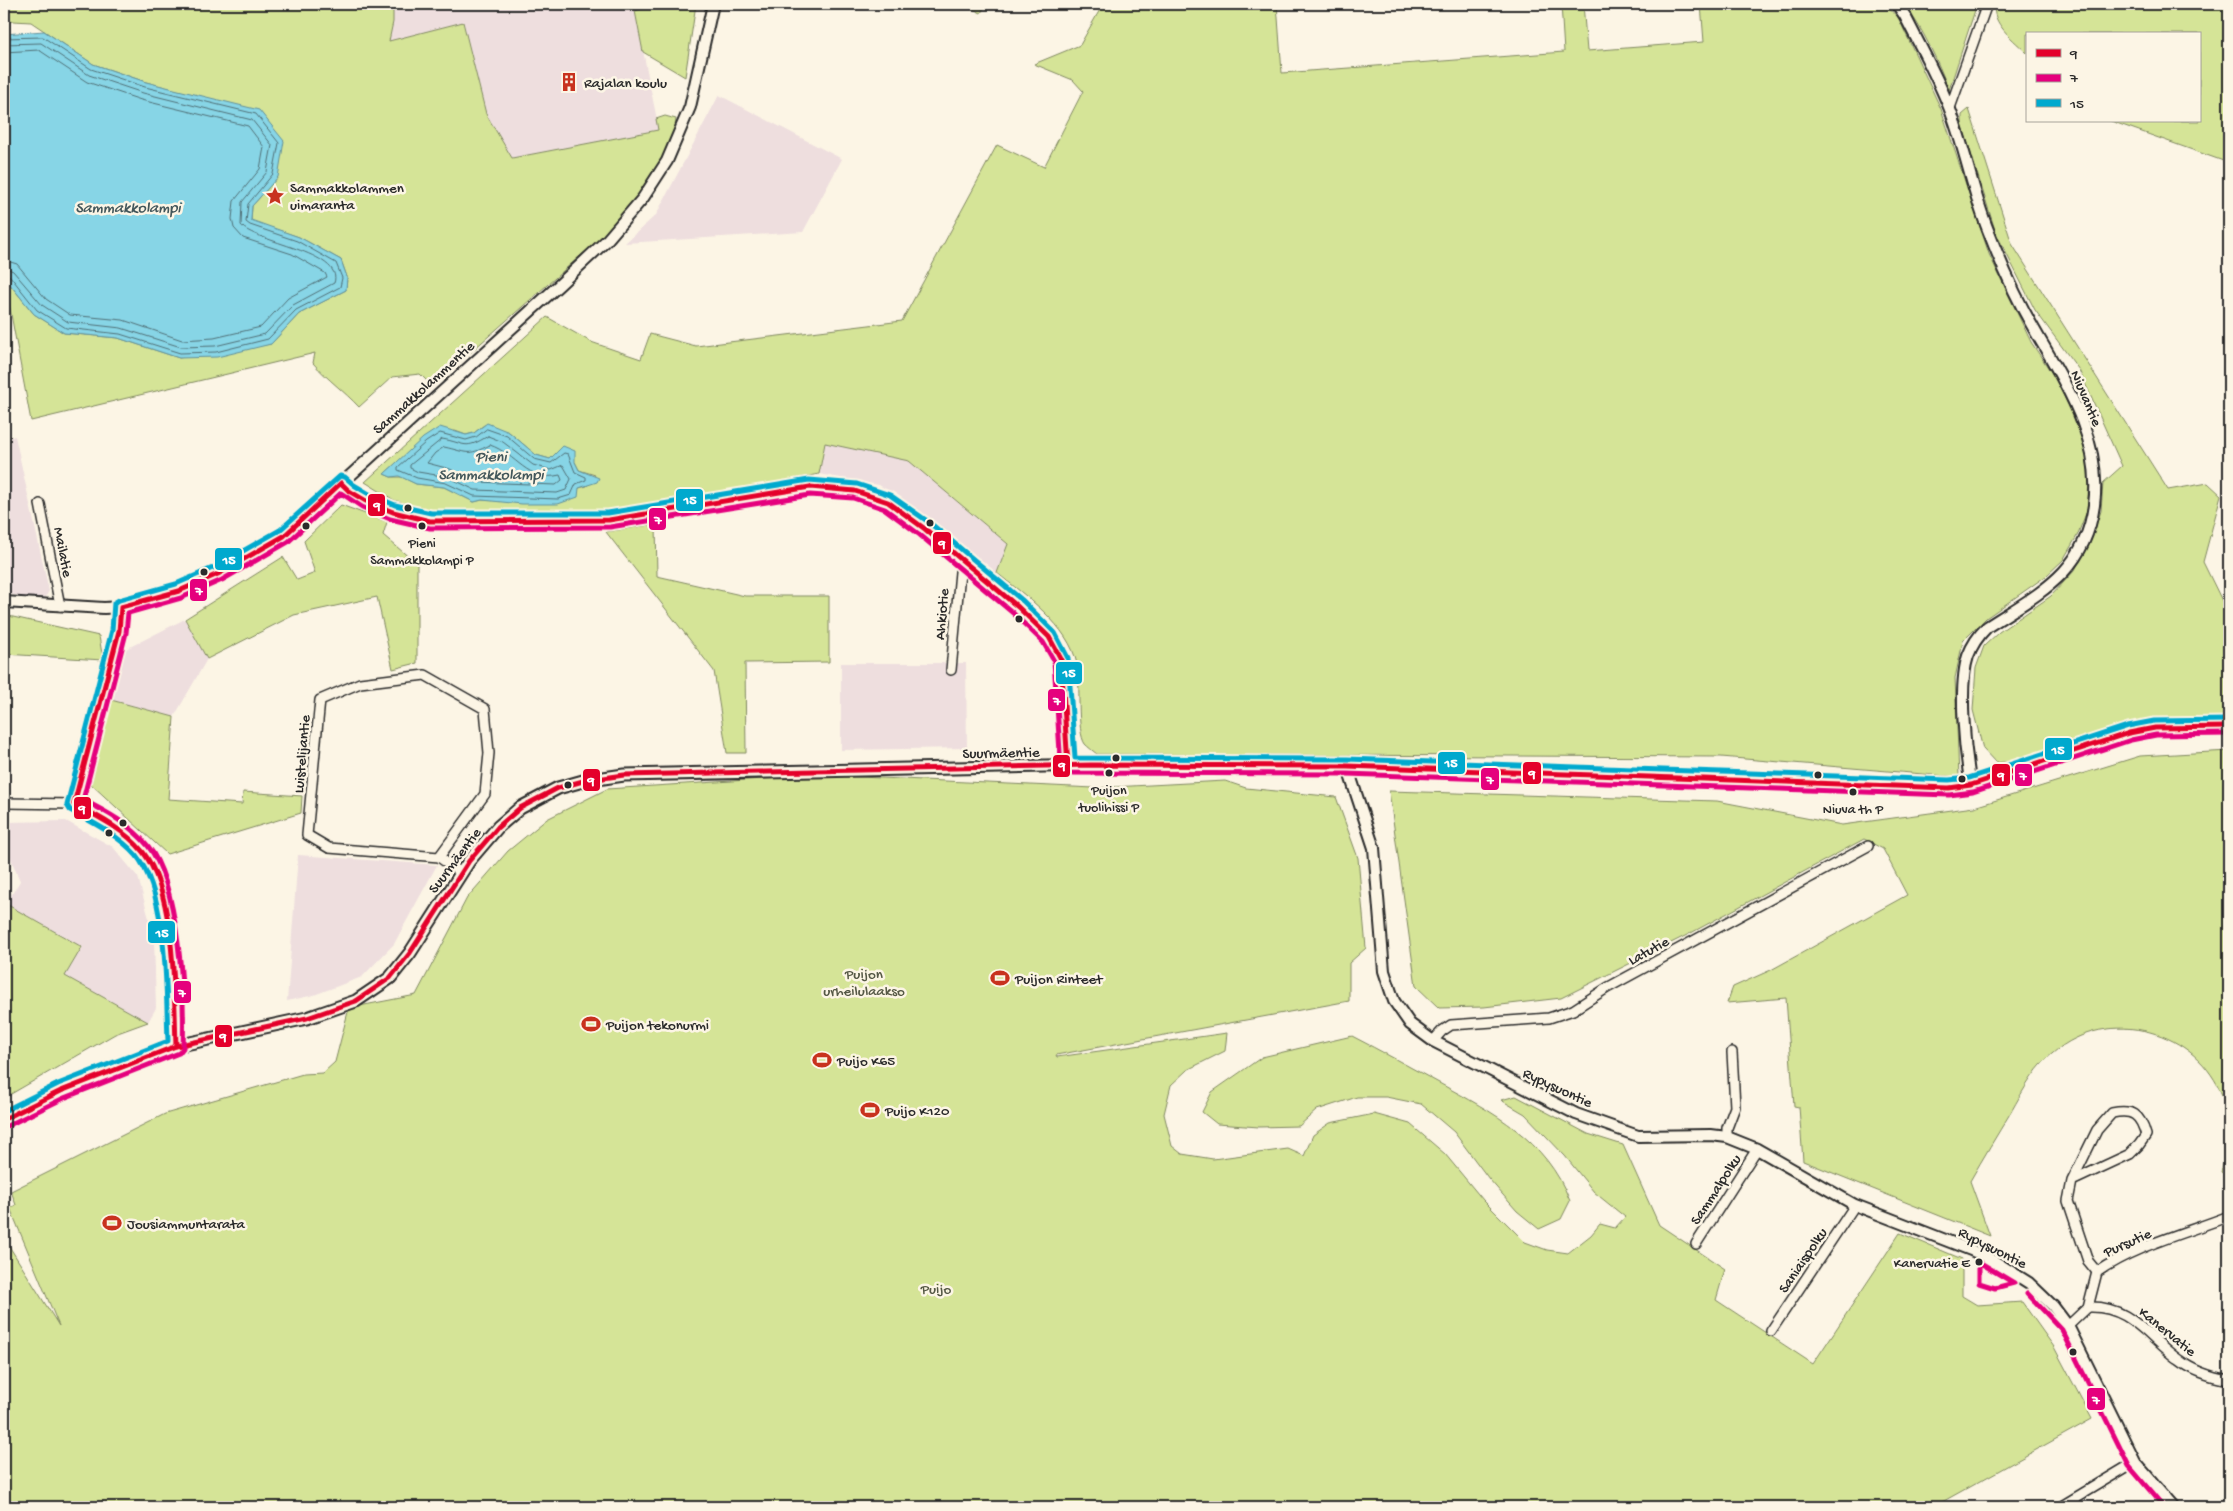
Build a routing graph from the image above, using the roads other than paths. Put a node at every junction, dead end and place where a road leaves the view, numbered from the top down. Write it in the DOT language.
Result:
graph roads {
  1 [pos="713,4"];
  2 [pos="1897,4"];
  3 [pos="1987,4"];
  4 [pos="1950,108"];
  5 [pos="341,483"];
  6 [pos="40,504"];
  7 [pos="961,561"];
  8 [pos="4,602"];
  9 [pos="60,606"];
  10 [pos="121,607"];
  11 [pos="950,670"];
  12 [pos="2229,728"];
  13 [pos="1068,766"];
  14 [pos="1347,766"];
  15 [pos="1971,784"];
  16 [pos="4,803"];
  17 [pos="74,804"];
  18 [pos="1868,846"];
  19 [pos="440,857"];
  20 [pos="461,873"];
  21 [pos="1433,1041"];
  22 [pos="176,1046"];
  23 [pos="1732,1052"];
  24 [pos="4,1119"];
  25 [pos="1727,1137"];
  26 [pos="1757,1149"];
  27 [pos="2072,1181"];
  28 [pos="1855,1205"];
  29 [pos="2229,1216"];
  30 [pos="1696,1244"];
  31 [pos="2097,1272"];
  32 [pos="2088,1307"];
  33 [pos="2068,1326"];
  34 [pos="1771,1331"];
  35 [pos="2229,1380"];
  36 [pos="2135,1462"];
  37 [pos="2060,1507"];
  38 [pos="2174,1507"];
  1 -- 5 [label="street, Sammakkolammentie"];
  2 -- 4 [label="street, Niuvantie"];
  3 -- 4 [label="street"];
  4 -- 15 [label="street, Niuvantie"];
  5 -- 7 [label="street"];
  5 -- 10 [label="street, Sammakkolammentie"];
  6 -- 9 [label="street, Mailatie"];
  7 -- 11 [label="street, Ahkiotie"];
  7 -- 13 [label="street"];
  8 -- 9 [label="street, Sammakkolammentie"];
  9 -- 10 [label="street, Sammakkolammentie"];
  10 -- 17 [label="street"];
  12 -- 15 [label="main road, Suurmäentie"];
  13 -- 14 [label="main road, Suurmäentie"];
  13 -- 20 [label="main road, Suurmäentie"];
  14 -- 15 [label="main road, Suurmäentie"];
  14 -- 21 [label="street, Rypysuontie"];
  16 -- 17 [label="street"];
  17 -- 22 [label="street"];
  18 -- 21 [label="street, Latutie"];
  19 -- 19 [label="street, Luistelijantie"];
  19 -- 20 [label="street"];
  20 -- 22 [label="main road, Suurmäentie"];
  21 -- 25 [label="street, Rypysuontie"];
  22 -- 24 [label="main road, Suurmäentie"];
  23 -- 25 [label="street"];
  25 -- 26 [label="street, Rypysuontie"];
  26 -- 28 [label="street, Rypysuontie"];
  26 -- 30 [label="street, Sammalpolku"];
  27 -- 27 [label="street"];
  27 -- 31 [label="street"];
  28 -- 33 [label="street, Rypysuontie"];
  28 -- 34 [label="street, Saniaispolku"];
  29 -- 31 [label="street, Pursutie"];
  31 -- 32 [label="street, Pursutie"];
  32 -- 33 [label="street"];
  32 -- 35 [label="street, Kanervatie"];
  33 -- 36 [label="street, Rypysuontie"];
  36 -- 37 [label="street"];
  36 -- 38 [label="street, Rypysuontie"];
}
